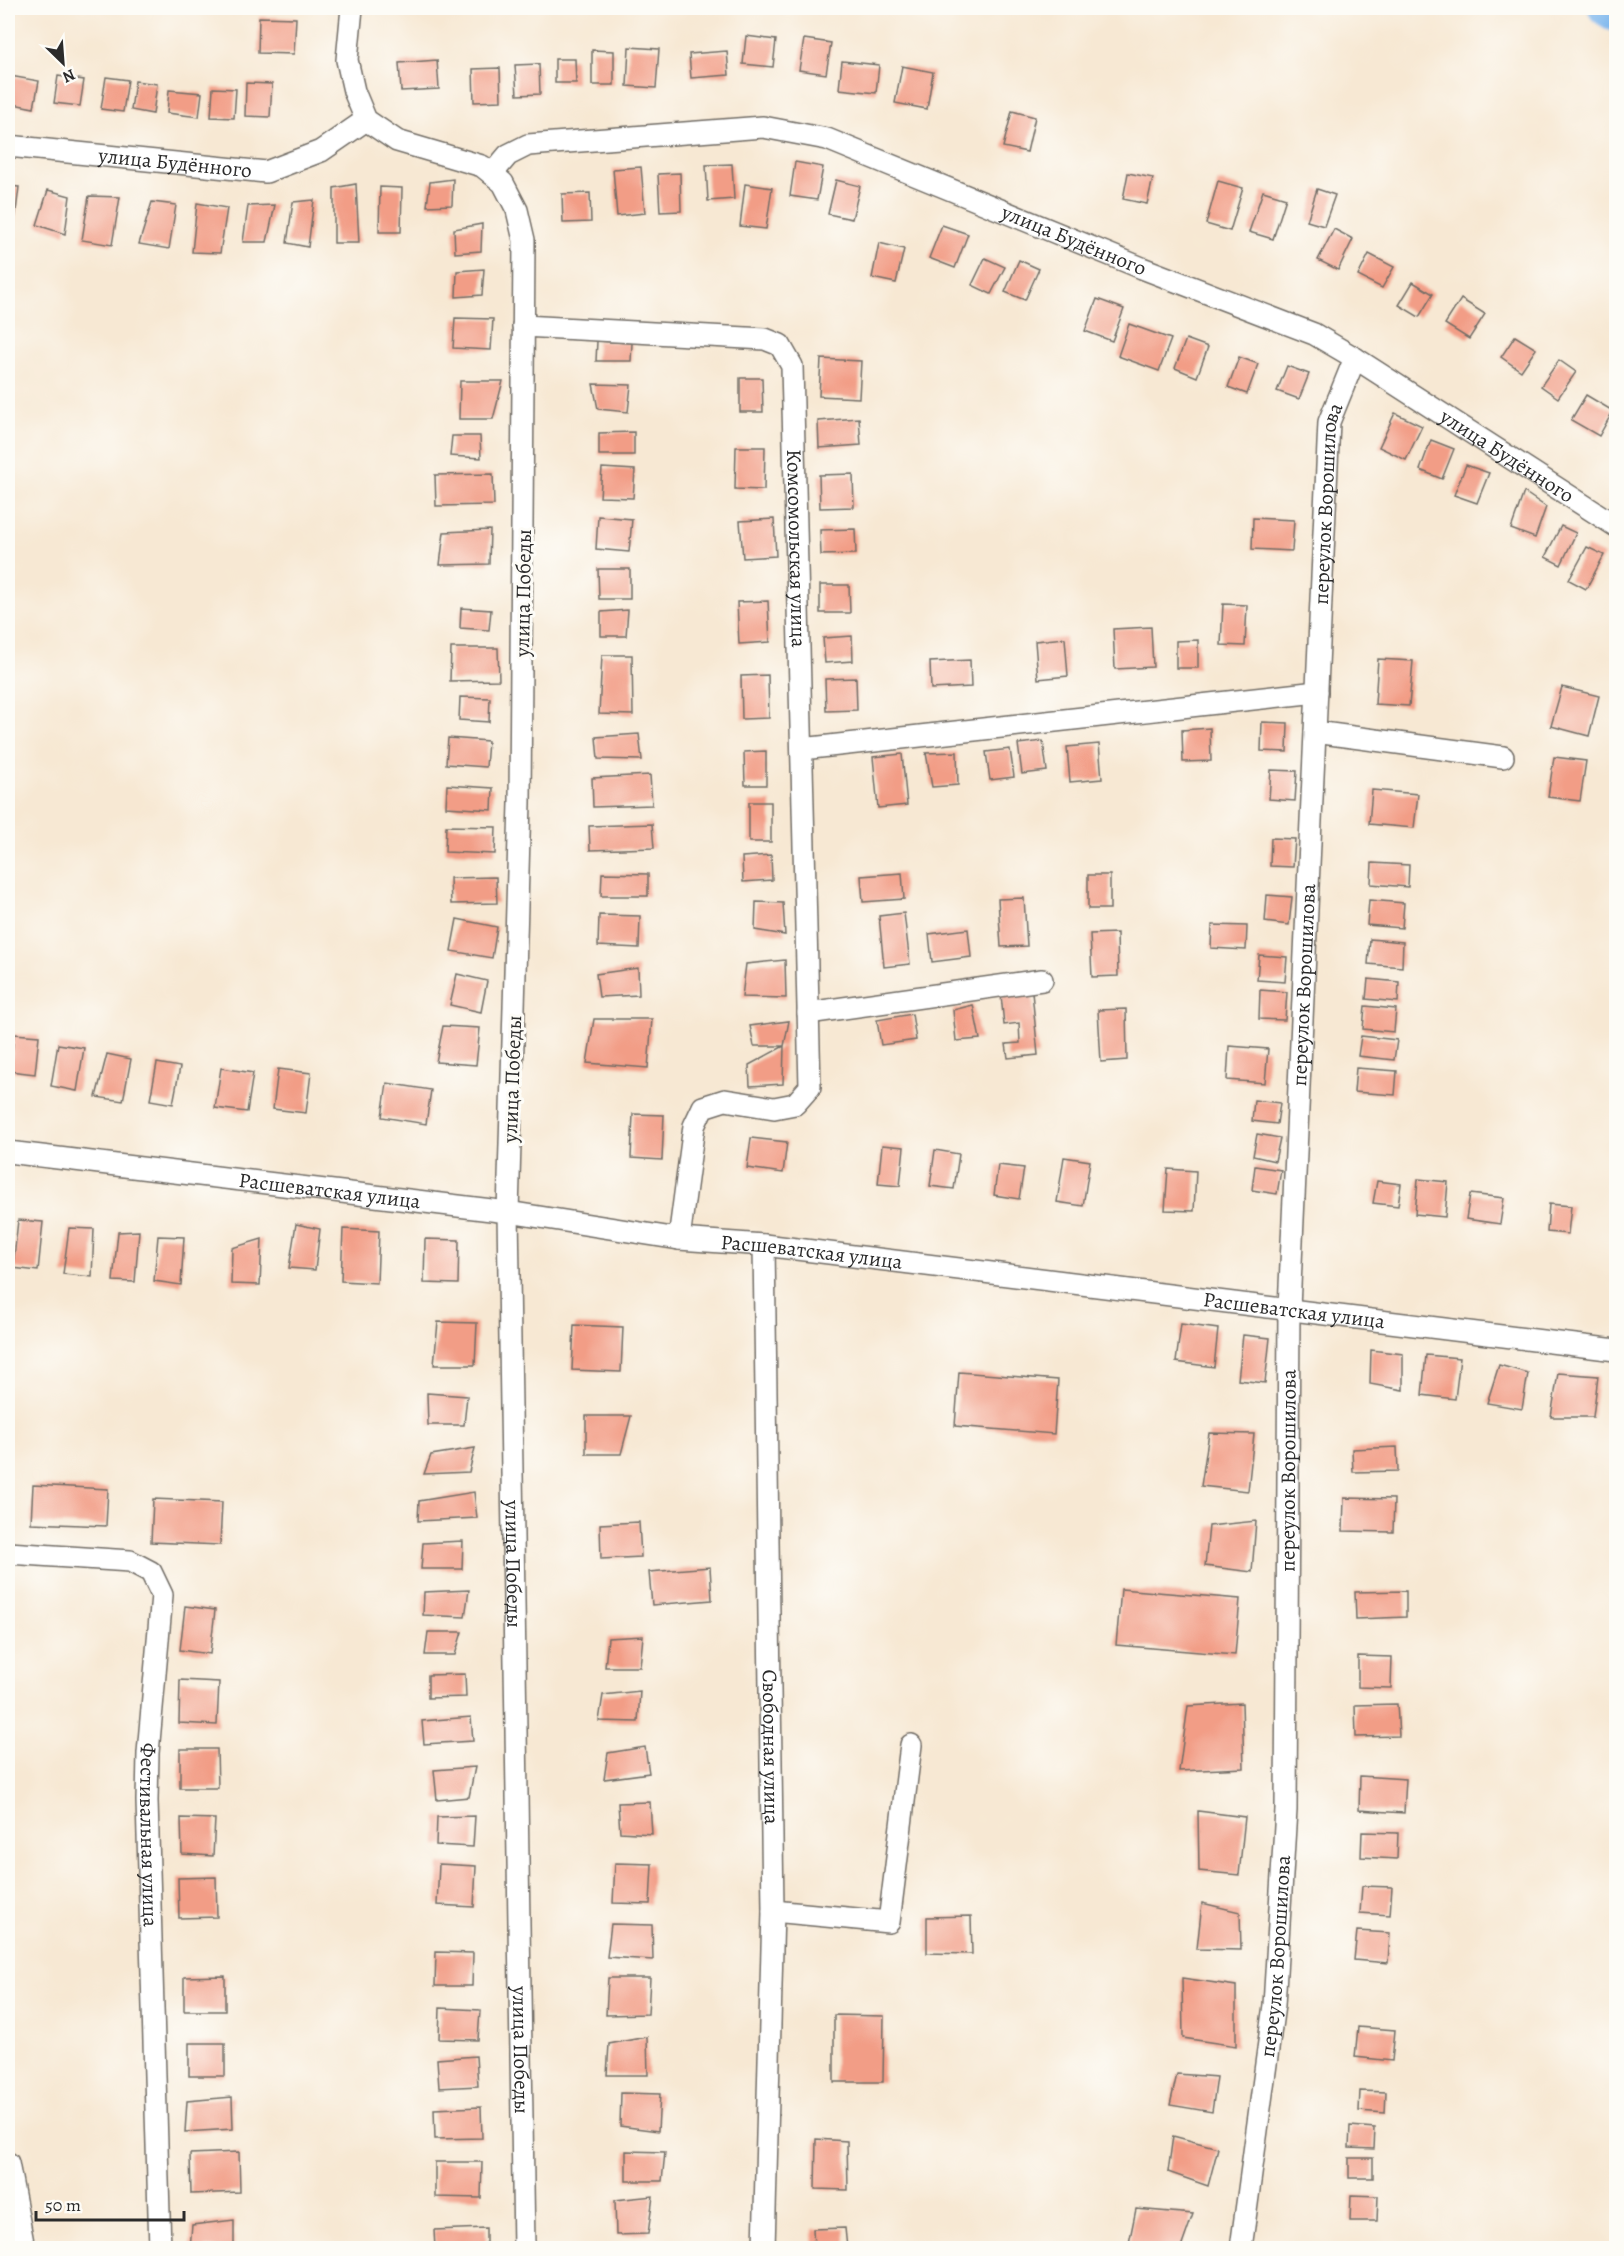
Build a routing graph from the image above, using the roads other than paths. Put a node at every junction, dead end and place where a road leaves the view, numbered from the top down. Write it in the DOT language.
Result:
graph roads {
  1 [pos="352,8"];
  2 [pos="366,120"];
  3 [pos="8,146"];
  4 [pos="492,174"];
  5 [pos="523,326"];
  6 [pos="1355,358"];
  7 [pos="1617,526"];
  8 [pos="1317,692"];
  9 [pos="1315,732"];
  10 [pos="802,749"];
  11 [pos="1503,757"];
  12 [pos="1042,980"];
  13 [pos="808,1013"];
  14 [pos="8,1152"];
  15 [pos="508,1212"];
  16 [pos="679,1239"];
  17 [pos="764,1245"];
  18 [pos="1289,1308"];
  19 [pos="1617,1350"];
  20 [pos="8,1553"];
  21 [pos="911,1744"];
  22 [pos="772,1911"];
  23 [pos="8,2163"];
  24 [pos="24,2248"];
  25 [pos="160,2248"];
  26 [pos="524,2248"];
  27 [pos="764,2248"];
  28 [pos="1241,2248"];
  1 -- 2 [label="street"];
  2 -- 3 [label="street, улица Будённого"];
  2 -- 4 [label="street, улица Победы"];
  4 -- 5 [label="street, улица Победы"];
  4 -- 6 [label="street, улица Будённого"];
  5 -- 10 [label="street, Комсомольская улица"];
  5 -- 15 [label="street, улица Победы"];
  6 -- 7 [label="street, улица Будённого"];
  6 -- 8 [label="street, переулок Ворошилова"];
  8 -- 9 [label="street, переулок Ворошилова"];
  8 -- 10 [label="street"];
  9 -- 11 [label="street"];
  9 -- 18 [label="street, переулок Ворошилова"];
  10 -- 13 [label="street, Комсомольская улица"];
  12 -- 13 [label="street"];
  13 -- 16 [label="street, Комсомольская улица"];
  14 -- 15 [label="street, Расшеватская улица"];
  15 -- 16 [label="street, Расшеватская улица"];
  15 -- 26 [label="street, улица Победы"];
  16 -- 17 [label="street, Расшеватская улица"];
  17 -- 18 [label="street, Расшеватская улица"];
  17 -- 22 [label="street, Свободная улица"];
  18 -- 19 [label="street, Расшеватская улица"];
  18 -- 28 [label="street, переулок Ворошилова"];
  20 -- 25 [label="street, Фестивальная улица"];
  21 -- 22 [label="street"];
  22 -- 27 [label="street, Свободная улица"];
  23 -- 24 [label="street"];
}
